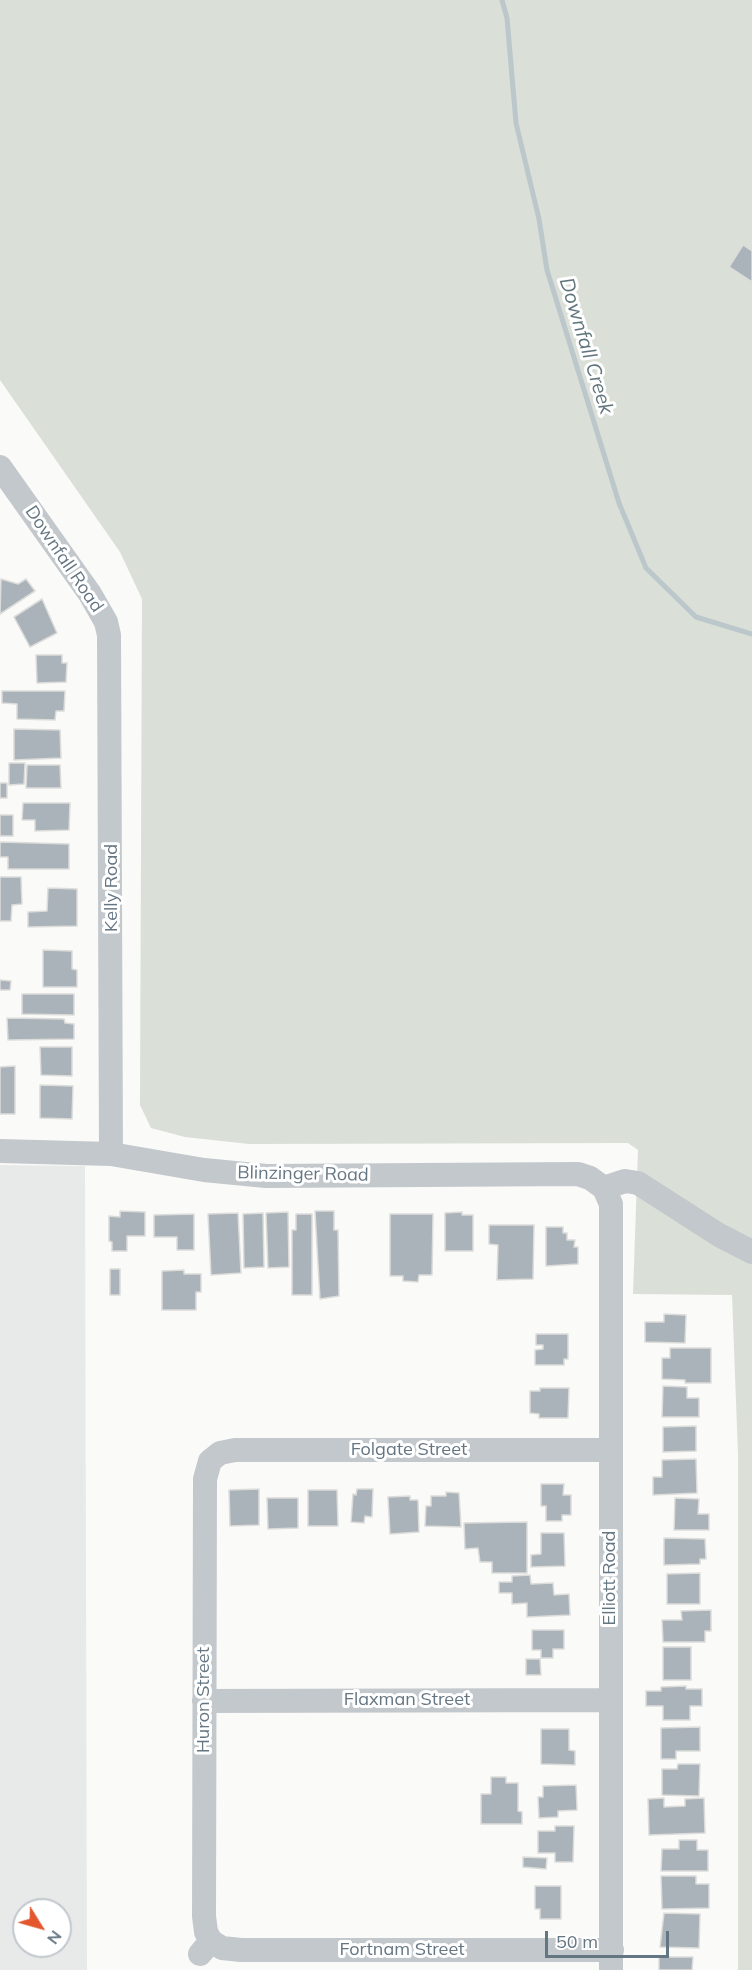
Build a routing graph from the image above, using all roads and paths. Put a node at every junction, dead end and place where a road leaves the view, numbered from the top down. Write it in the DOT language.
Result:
graph roads {
  1 [pos="0,467"];
  2 [pos="106,622"];
  3 [pos="0,1150"];
  4 [pos="111,1154"];
  5 [pos="604,1188"];
  6 [pos="752,1252"];
  7 [pos="609,1450"];
  8 [pos="212,1458"];
  9 [pos="610,1700"];
  10 [pos="204,1701"];
  11 [pos="206,1947"];
  12 [pos="611,1960"];
  1 -- 2 [label="street, Downfall Road"];
  2 -- 4 [label="street, Kelly Road"];
  3 -- 4 [label="street, Blinzinger Road"];
  4 -- 5 [label="street, Blinzinger Road"];
  5 -- 6 [label="street"];
  5 -- 7 [label="street, Elliott Road"];
  7 -- 8 [label="street, Folgate Street"];
  7 -- 9 [label="street, Elliott Road"];
  8 -- 10 [label="street, Huron Street"];
  9 -- 10 [label="street, Flaxman Street"];
  9 -- 12 [label="street, Elliott Road"];
  10 -- 11 [label="street, Huron Street"];
  11 -- 12 [label="street, Fortnam Street"];
}
